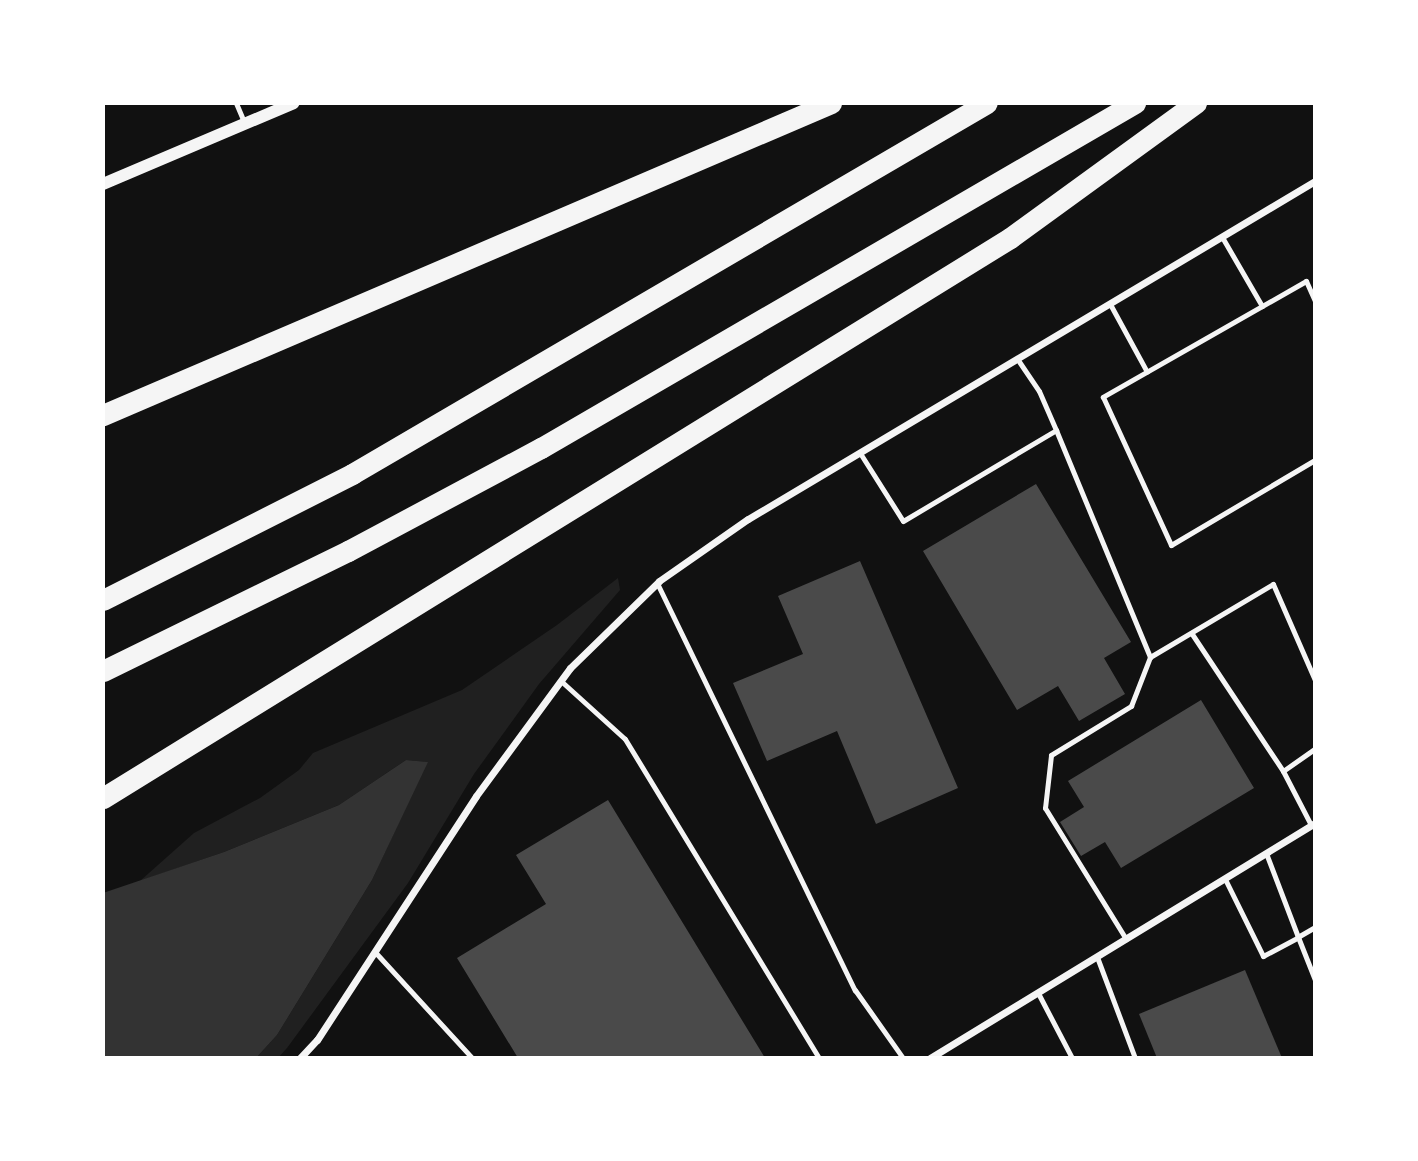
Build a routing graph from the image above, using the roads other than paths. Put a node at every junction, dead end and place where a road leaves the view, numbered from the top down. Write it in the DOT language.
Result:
graph roads {
  1 [pos="236,103"];
  2 [pos="294,103"];
  3 [pos="831,103"];
  4 [pos="987,103"];
  5 [pos="1135,103"];
  6 [pos="1196,103"];
  7 [pos="245,124"];
  8 [pos="1315,181"];
  9 [pos="103,184"];
  10 [pos="1222,237"];
  11 [pos="1315,301"];
  12 [pos="1110,304"];
  13 [pos="1262,306"];
  14 [pos="1018,360"];
  15 [pos="1147,372"];
  16 [pos="103,415"];
  17 [pos="1056,430"];
  18 [pos="860,453"];
  19 [pos="1315,460"];
  20 [pos="657,583"];
  21 [pos="103,600"];
  22 [pos="1192,634"];
  23 [pos="1150,657"];
  24 [pos="103,671"];
  25 [pos="1315,680"];
  26 [pos="561,681"];
  27 [pos="1315,750"];
  28 [pos="1283,771"];
  29 [pos="103,798"];
  30 [pos="1313,824"];
  31 [pos="1266,853"];
  32 [pos="1224,879"];
  33 [pos="1315,928"];
  34 [pos="1298,937"];
  35 [pos="1126,940"];
  36 [pos="375,952"];
  37 [pos="1097,957"];
  38 [pos="1315,980"];
  39 [pos="1038,993"];
  40 [pos="300,1058"];
  41 [pos="472,1058"];
  42 [pos="819,1058"];
  43 [pos="903,1058"];
  44 [pos="930,1058"];
  45 [pos="1072,1058"];
  46 [pos="1135,1058"];
  1 -- 7 [label="lane"];
  2 -- 7 [label="street"];
  3 -- 16 [label="highway"];
  4 -- 21 [label="highway"];
  5 -- 24 [label="highway"];
  6 -- 29 [label="highway"];
  7 -- 9 [label="street"];
  8 -- 10 [label="street"];
  10 -- 12 [label="street"];
  10 -- 13 [label="lane"];
  11 -- 13 [label="lane"];
  12 -- 14 [label="street"];
  12 -- 15 [label="lane"];
  13 -- 15 [label="lane"];
  14 -- 17 [label="lane"];
  14 -- 18 [label="street"];
  15 -- 19 [label="lane"];
  17 -- 18 [label="lane"];
  17 -- 23 [label="lane"];
  18 -- 20 [label="street"];
  20 -- 26 [label="street"];
  20 -- 43 [label="lane"];
  22 -- 23 [label="lane"];
  22 -- 25 [label="lane"];
  22 -- 28 [label="lane"];
  23 -- 35 [label="lane"];
  26 -- 36 [label="street"];
  26 -- 42 [label="lane"];
  27 -- 28 [label="lane"];
  28 -- 30 [label="lane"];
  30 -- 31 [label="street"];
  31 -- 32 [label="street"];
  31 -- 34 [label="lane"];
  32 -- 34 [label="lane"];
  32 -- 35 [label="street"];
  33 -- 34 [label="lane"];
  34 -- 38 [label="lane"];
  35 -- 37 [label="street"];
  36 -- 40 [label="street"];
  36 -- 41 [label="lane"];
  37 -- 39 [label="street"];
  37 -- 46 [label="lane"];
  39 -- 44 [label="street"];
  39 -- 45 [label="lane"];
}
